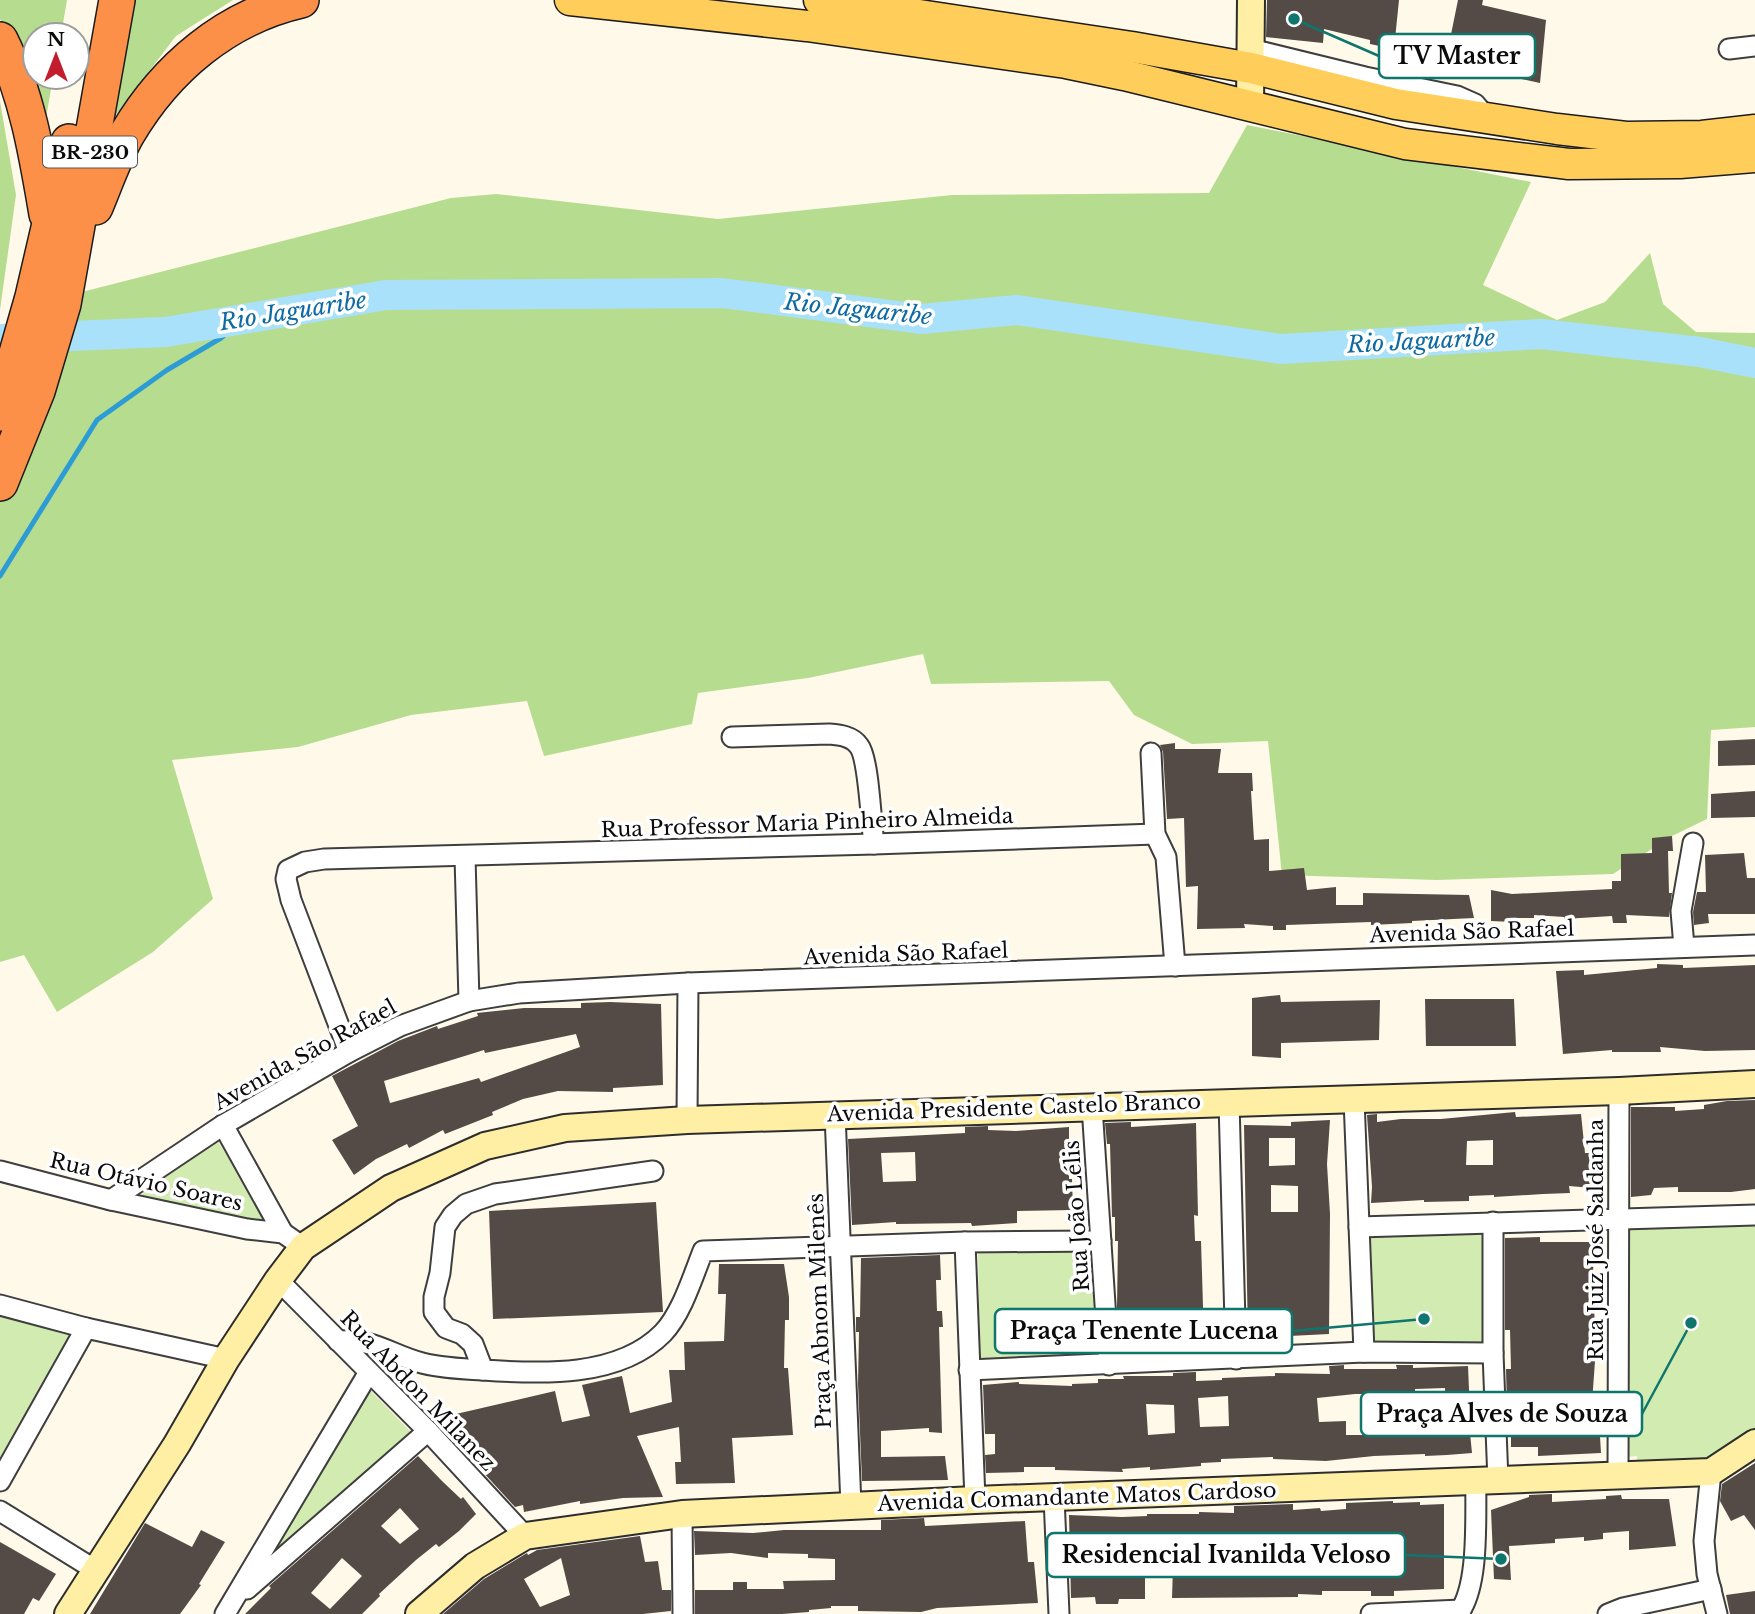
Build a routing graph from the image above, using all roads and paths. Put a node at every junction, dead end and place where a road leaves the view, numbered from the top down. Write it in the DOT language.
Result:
graph roads {
  1 [pos="94,0"];
  2 [pos="117,0"];
  3 [pos="301,0"];
  4 [pos="570,0"];
  5 [pos="820,0"];
  6 [pos="898,0"];
  7 [pos="1251,0"];
  8 [pos="803,13"];
  9 [pos="0,40"];
  10 [pos="1755,46"];
  11 [pos="1728,49"];
  12 [pos="1166,54"];
  13 [pos="1251,58"];
  14 [pos="1376,79"];
  15 [pos="1396,104"];
  16 [pos="1250,106"];
  17 [pos="1482,118"];
  18 [pos="1755,130"];
  19 [pos="1405,144"];
  20 [pos="1755,157"];
  21 [pos="50,228"];
  22 [pos="70,269"];
  23 [pos="48,300"];
  24 [pos="15,396"];
  25 [pos="0,483"];
  26 [pos="732,737"];
  27 [pos="1151,753"];
  28 [pos="1154,834"];
  29 [pos="1693,842"];
  30 [pos="874,844"];
  31 [pos="465,857"];
  32 [pos="1755,945"];
  33 [pos="1684,947"];
  34 [pos="1175,966"];
  35 [pos="688,983"];
  36 [pos="469,1001"];
  37 [pos="349,1052"];
  38 [pos="1755,1084"];
  39 [pos="1619,1091"];
  40 [pos="1354,1099"];
  41 [pos="1229,1102"];
  42 [pos="1092,1106"];
  43 [pos="835,1114"];
  44 [pos="687,1120"];
  45 [pos="222,1125"];
  46 [pos="0,1171"];
  47 [pos="653,1171"];
  48 [pos="111,1200"];
  49 [pos="1755,1215"];
  50 [pos="1619,1220"];
  51 [pos="1493,1222"];
  52 [pos="1359,1227"];
  53 [pos="293,1240"];
  54 [pos="1101,1241"];
  55 [pos="965,1242"];
  56 [pos="841,1247"];
  57 [pos="278,1280"];
  58 [pos="0,1305"];
  59 [pos="86,1328"];
  60 [pos="338,1341"];
  61 [pos="1364,1352"];
  62 [pos="1493,1353"];
  63 [pos="226,1359"];
  64 [pos="1236,1359"];
  65 [pos="1109,1365"];
  66 [pos="483,1370"];
  67 [pos="969,1370"];
  68 [pos="369,1372"];
  69 [pos="428,1431"];
  70 [pos="1755,1443"];
  71 [pos="1711,1472"];
  72 [pos="1618,1474"];
  73 [pos="0,1481"];
  74 [pos="1487,1481"];
  75 [pos="1054,1497"];
  76 [pos="975,1500"];
  77 [pos="850,1506"];
  78 [pos="0,1511"];
  79 [pos="682,1514"];
  80 [pos="524,1536"];
  81 [pos="97,1571"];
  82 [pos="1711,1588"];
  83 [pos="229,1607"];
  84 [pos="1459,1612"];
  85 [pos="68,1614"];
  86 [pos="419,1614"];
  87 [pos="682,1614"];
  88 [pos="1059,1614"];
  89 [pos="1370,1614"];
  90 [pos="1608,1614"];
  91 [pos="1717,1614"];
  1 -- 21 [label="highway, BR-230"];
  2 -- 22 [label="highway, BR-230"];
  3 -- 22 [label="highway"];
  4 -- 8 [label="main road"];
  5 -- 12 [label="main road"];
  6 -- 12 [label="street"];
  7 -- 13 [label="main road"];
  8 -- 16 [label="main road"];
  9 -- 21 [label="highway"];
  10 -- 11 [label="street"];
  12 -- 13 [label="main road"];
  13 -- 14 [label="street"];
  13 -- 15 [label="main road"];
  13 -- 16 [label="main road"];
  14 -- 15 [label="street"];
  14 -- 17 [label="street"];
  15 -- 17 [label="main road"];
  16 -- 19 [label="main road"];
  17 -- 18 [label="main road"];
  17 -- 19 [label="main road"];
  19 -- 20 [label="main road"];
  21 -- 23 [label="highway, BR-230"];
  22 -- 23 [label="highway, BR-230"];
  23 -- 24 [label="highway, BR-230"];
  24 -- 25 [label="highway, BR-230"];
  26 -- 30 [label="street"];
  27 -- 28 [label="street"];
  28 -- 30 [label="street, Rua Professor Maria Pinheiro Almeida"];
  28 -- 34 [label="street"];
  29 -- 33 [label="street"];
  30 -- 31 [label="street, Rua Professor Maria Pinheiro Almeida"];
  31 -- 36 [label="street"];
  31 -- 37 [label="street, Rua Professor Maria Pinheiro Almeida"];
  32 -- 33 [label="street, Avenida São Rafael"];
  33 -- 34 [label="street, Avenida São Rafael"];
  34 -- 35 [label="street, Avenida São Rafael"];
  35 -- 36 [label="street, Avenida São Rafael"];
  35 -- 44 [label="street"];
  36 -- 37 [label="street, Avenida São Rafael"];
  37 -- 45 [label="street, Avenida São Rafael"];
  38 -- 39 [label="main road, Avenida Presidente Castelo Branco"];
  39 -- 40 [label="main road, Avenida Presidente Castelo Branco"];
  39 -- 50 [label="street, Rua Juiz José Saldanha"];
  40 -- 41 [label="main road, Avenida Presidente Castelo Branco"];
  40 -- 52 [label="street"];
  41 -- 42 [label="main road, Avenida Presidente Castelo Branco"];
  41 -- 64 [label="street"];
  42 -- 43 [label="main road, Avenida Presidente Castelo Branco"];
  42 -- 54 [label="street, Rua João Lélis"];
  43 -- 44 [label="main road, Avenida Presidente Castelo Branco"];
  43 -- 56 [label="street, Praça Abnom Milenês"];
  44 -- 53 [label="main road, Avenida Presidente Castelo Branco"];
  45 -- 48 [label="street, Avenida São Rafael"];
  45 -- 53 [label="street, Rua Otávio Soares"];
  46 -- 48 [label="street, Rua Otávio Soares"];
  47 -- 66 [label="street"];
  48 -- 53 [label="street, Rua Otávio Soares"];
  49 -- 50 [label="street"];
  50 -- 51 [label="street"];
  50 -- 72 [label="street, Rua Juiz José Saldanha"];
  51 -- 52 [label="street"];
  51 -- 62 [label="street"];
  52 -- 61 [label="street"];
  53 -- 57 [label="main road, Avenida Presidente Castelo Branco"];
  54 -- 55 [label="street"];
  54 -- 65 [label="street, Rua João Lélis"];
  55 -- 56 [label="street"];
  55 -- 67 [label="street"];
  56 -- 66 [label="street"];
  56 -- 77 [label="street, Praça Abnom Milenês"];
  57 -- 60 [label="street, Rua Abdon Milanez"];
  57 -- 63 [label="main road, Avenida Presidente Castelo Branco"];
  58 -- 59 [label="street"];
  59 -- 63 [label="street"];
  59 -- 73 [label="street"];
  60 -- 66 [label="street"];
  60 -- 68 [label="street, Rua Abdon Milanez"];
  61 -- 62 [label="street"];
  61 -- 64 [label="street"];
  62 -- 74 [label="street"];
  63 -- 81 [label="main road, Avenida Presidente Castelo Branco"];
  64 -- 65 [label="street"];
  65 -- 67 [label="street"];
  67 -- 76 [label="street"];
  68 -- 69 [label="street, Rua Abdon Milanez"];
  68 -- 83 [label="street"];
  69 -- 80 [label="street, Rua Abdon Milanez"];
  69 -- 83 [label="street"];
  70 -- 71 [label="main road"];
  71 -- 72 [label="main road, Avenida Comandante Matos Cardoso"];
  71 -- 82 [label="street"];
  72 -- 74 [label="main road, Avenida Comandante Matos Cardoso"];
  74 -- 75 [label="main road, Avenida Comandante Matos Cardoso"];
  74 -- 84 [label="street"];
  75 -- 76 [label="main road, Avenida Comandante Matos Cardoso"];
  75 -- 88 [label="street"];
  76 -- 77 [label="main road, Avenida Comandante Matos Cardoso"];
  77 -- 79 [label="main road, Avenida Comandante Matos Cardoso"];
  78 -- 81 [label="street"];
  79 -- 80 [label="main road, Avenida Comandante Matos Cardoso"];
  79 -- 87 [label="street"];
  80 -- 86 [label="main road, Avenida Comandante Matos Cardoso"];
  81 -- 85 [label="main road, Avenida Presidente Castelo Branco"];
  82 -- 90 [label="street"];
  82 -- 91 [label="street"];
  84 -- 89 [label="street"];
}
